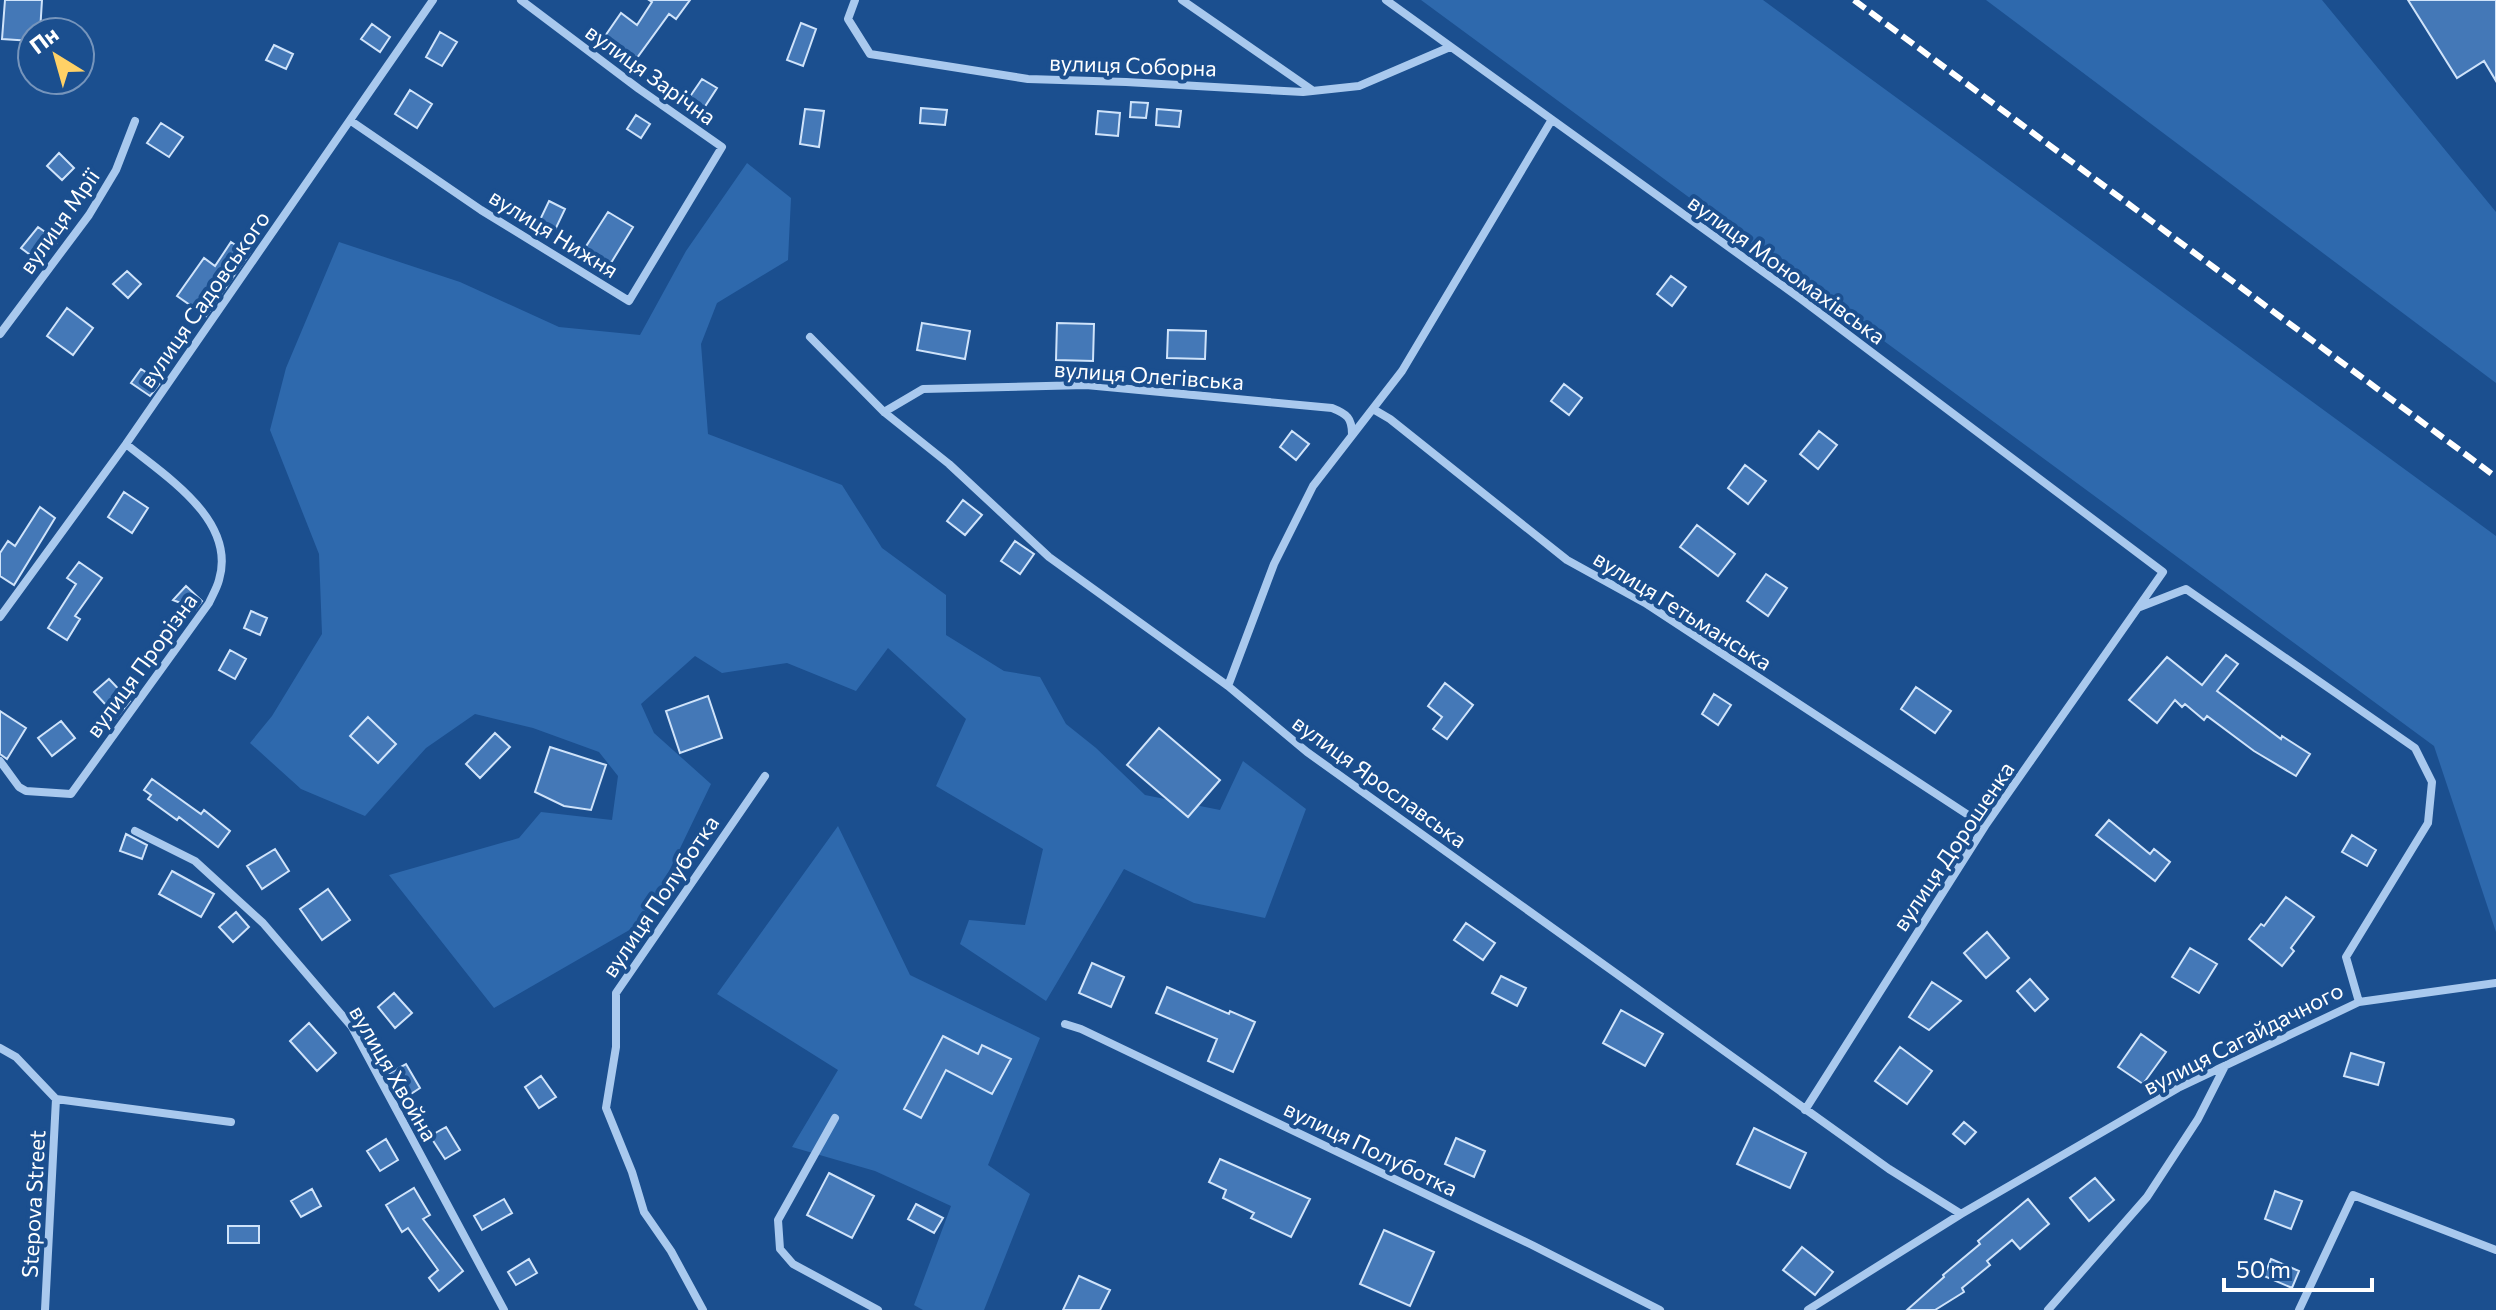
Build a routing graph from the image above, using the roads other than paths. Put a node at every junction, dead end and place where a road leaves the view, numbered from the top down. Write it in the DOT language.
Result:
graph roads {
  1 [pos="433,0"];
  2 [pos="521,0"];
  3 [pos="855,0"];
  4 [pos="1182,0"];
  5 [pos="1386,0"];
  6 [pos="1450,47"];
  7 [pos="1313,91"];
  8 [pos="135,121"];
  9 [pos="351,121"];
  10 [pos="1551,121"];
  11 [pos="722,147"];
  12 [pos="0,334"];
  13 [pos="810,337"];
  14 [pos="1373,409"];
  15 [pos="884,412"];
  16 [pos="1352,435"];
  17 [pos="126,444"];
  18 [pos="2163,572"];
  19 [pos="2138,607"];
  20 [pos="0,617"];
  21 [pos="1228,686"];
  22 [pos="0,761"];
  23 [pos="765,776"];
  24 [pos="1985,826"];
  25 [pos="135,831"];
  26 [pos="2496,983"];
  27 [pos="2359,1002"];
  28 [pos="1065,1024"];
  29 [pos="0,1048"];
  30 [pos="2225,1066"];
  31 [pos="56,1099"];
  32 [pos="1805,1110"];
  33 [pos="835,1118"];
  34 [pos="231,1122"];
  35 [pos="1961,1214"];
  36 [pos="2496,1250"];
  37 [pos="45,1310"];
  38 [pos="504,1310"];
  39 [pos="703,1310"];
  40 [pos="878,1310"];
  41 [pos="1660,1310"];
  42 [pos="1808,1310"];
  43 [pos="2048,1310"];
  44 [pos="2299,1310"];
  1 -- 9 [label="street, вулиця Садовського"];
  2 -- 11 [label="street, вулиця Зарічна"];
  3 -- 7 [label="street, вулиця Соборна"];
  4 -- 7 [label="street"];
  5 -- 6 [label="street, вулиця Мономахівська"];
  6 -- 7 [label="street, вулиця Соборна"];
  6 -- 10 [label="street, вулиця Мономахівська"];
  8 -- 12 [label="street, вулиця Мрії"];
  9 -- 11 [label="street, вулиця Нижня"];
  9 -- 17 [label="street, вулиця Садовського"];
  10 -- 14 [label="street"];
  10 -- 18 [label="street, вулиця Мономахівська"];
  13 -- 15 [label="street, вулиця Ярославська"];
  14 -- 16 [label="street"];
  14 -- 24 [label="street, вулиця Гетьманська"];
  15 -- 16 [label="street, вулиця Олегівська"];
  15 -- 21 [label="street, вулиця Ярославська"];
  16 -- 21 [label="street"];
  17 -- 20 [label="street, вулиця Садовського"];
  17 -- 22 [label="street, вулиця Прорізна"];
  18 -- 19 [label="street, вулиця Дорошенка"];
  19 -- 24 [label="street, вулиця Дорошенка"];
  19 -- 27 [label="street, вулиця Сагайдачного"];
  21 -- 32 [label="street, вулиця Ярославська"];
  23 -- 39 [label="street, вулиця Полуботка"];
  24 -- 32 [label="street, вулиця Дорошенка"];
  25 -- 38 [label="street, вулиця Хвойна"];
  26 -- 27 [label="street"];
  27 -- 30 [label="street, вулиця Сагайдачного"];
  28 -- 41 [label="street, вулиця Полуботка"];
  29 -- 31 [label="street, Stepova Street"];
  30 -- 35 [label="street, вулиця Сагайдачного"];
  30 -- 43 [label="street"];
  31 -- 34 [label="street, Stepova Street"];
  31 -- 37 [label="street, Stepova Street"];
  32 -- 35 [label="street, вулиця Ярославська"];
  33 -- 40 [label="street"];
  35 -- 42 [label="street, вулиця Сагайдачного"];
  36 -- 44 [label="street"];
}
